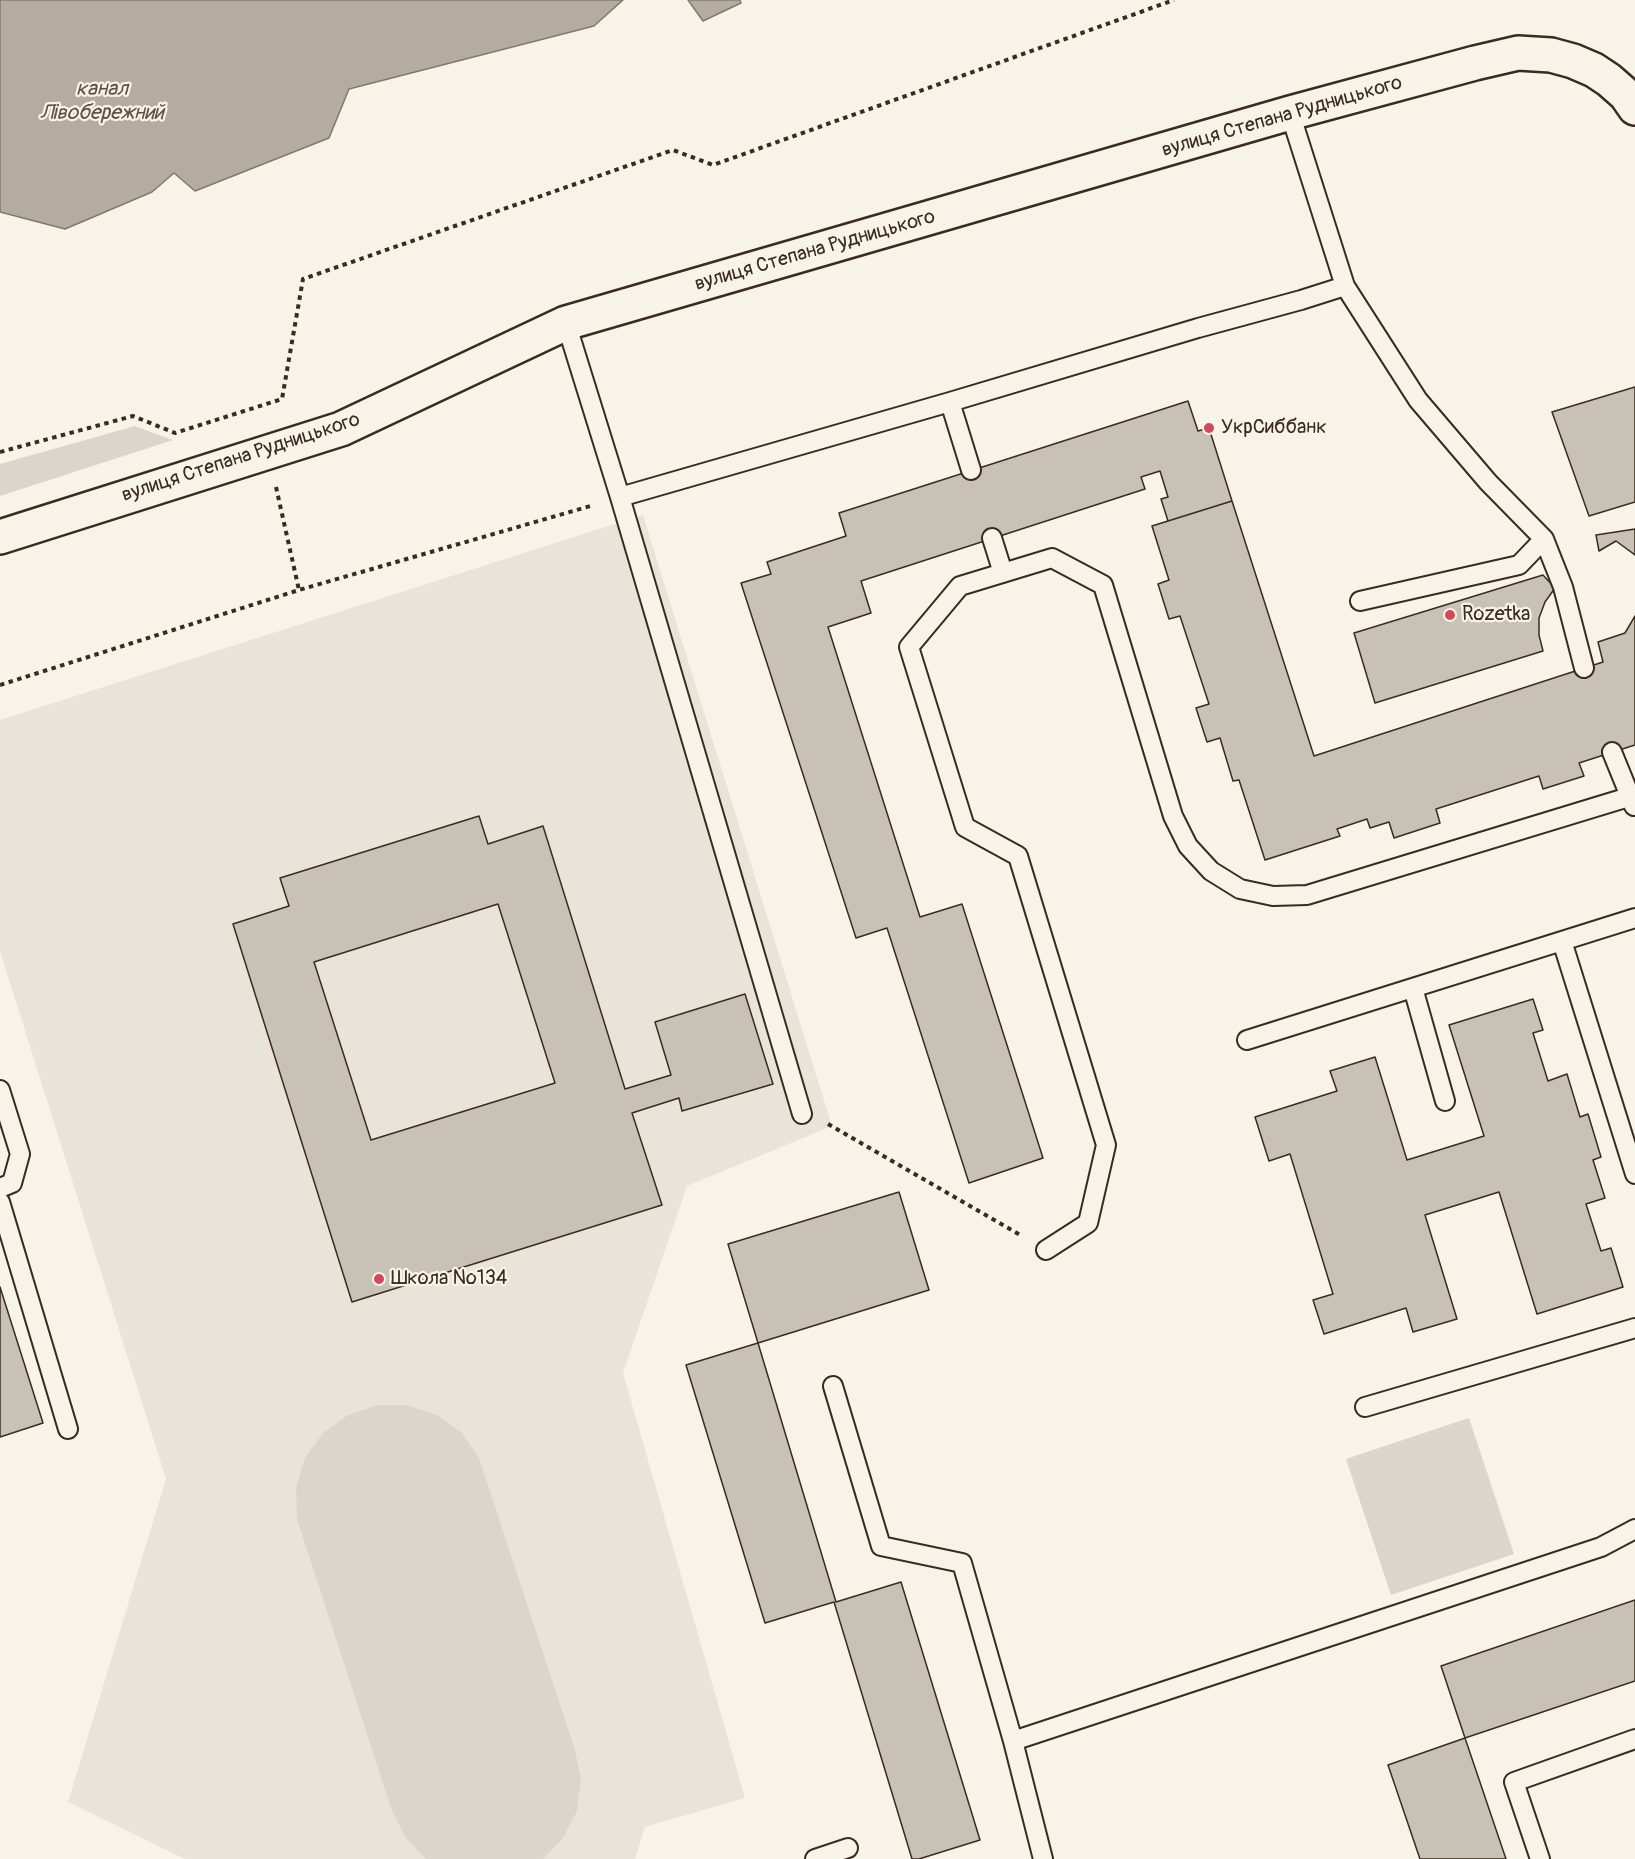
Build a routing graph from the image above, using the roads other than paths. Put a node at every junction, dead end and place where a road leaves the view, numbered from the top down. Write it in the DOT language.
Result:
graph roads {
  1 [pos="1635,108"];
  2 [pos="1290,113"];
  3 [pos="1345,286"];
  4 [pos="566,323"];
  5 [pos="950,402"];
  6 [pos="971,470"];
  7 [pos="620,497"];
  8 [pos="0,537"];
  9 [pos="992,538"];
  10 [pos="1544,538"];
  11 [pos="1003,573"];
  12 [pos="1360,601"];
  13 [pos="1584,668"];
  14 [pos="1612,752"];
  15 [pos="1634,800"];
  16 [pos="1635,918"];
  17 [pos="1562,941"];
  18 [pos="1413,988"];
  19 [pos="1246,1040"];
  20 [pos="0,1090"];
  21 [pos="1444,1101"];
  22 [pos="802,1114"];
  23 [pos="1635,1174"];
  24 [pos="0,1188"];
  25 [pos="0,1203"];
  26 [pos="1046,1250"];
  27 [pos="1635,1328"];
  28 [pos="833,1386"];
  29 [pos="1365,1407"];
  30 [pos="68,1429"];
  31 [pos="1635,1529"];
  32 [pos="1635,1739"];
  33 [pos="1013,1741"];
  34 [pos="848,1848"];
  35 [pos="815,1859"];
  36 [pos="1043,1859"];
  37 [pos="1540,1859"];
  1 -- 2 [label="street, вулиця Степана Рудницького"];
  2 -- 3 [label="lane"];
  2 -- 4 [label="street, вулиця Степана Рудницького"];
  3 -- 5 [label="lane"];
  3 -- 10 [label="lane"];
  4 -- 7 [label="lane"];
  4 -- 8 [label="street, вулиця Степана Рудницького"];
  5 -- 6 [label="lane"];
  5 -- 7 [label="lane"];
  7 -- 22 [label="lane"];
  9 -- 11 [label="lane"];
  10 -- 12 [label="lane"];
  10 -- 13 [label="lane"];
  11 -- 15 [label="lane"];
  11 -- 26 [label="lane"];
  14 -- 15 [label="lane"];
  16 -- 17 [label="lane"];
  17 -- 18 [label="lane"];
  17 -- 23 [label="lane"];
  18 -- 19 [label="lane"];
  18 -- 21 [label="lane"];
  20 -- 24 [label="lane"];
  25 -- 30 [label="lane"];
  27 -- 29 [label="lane"];
  28 -- 33 [label="lane"];
  31 -- 33 [label="lane"];
  32 -- 37 [label="lane"];
  33 -- 36 [label="lane"];
  34 -- 35 [label="lane"];
}
